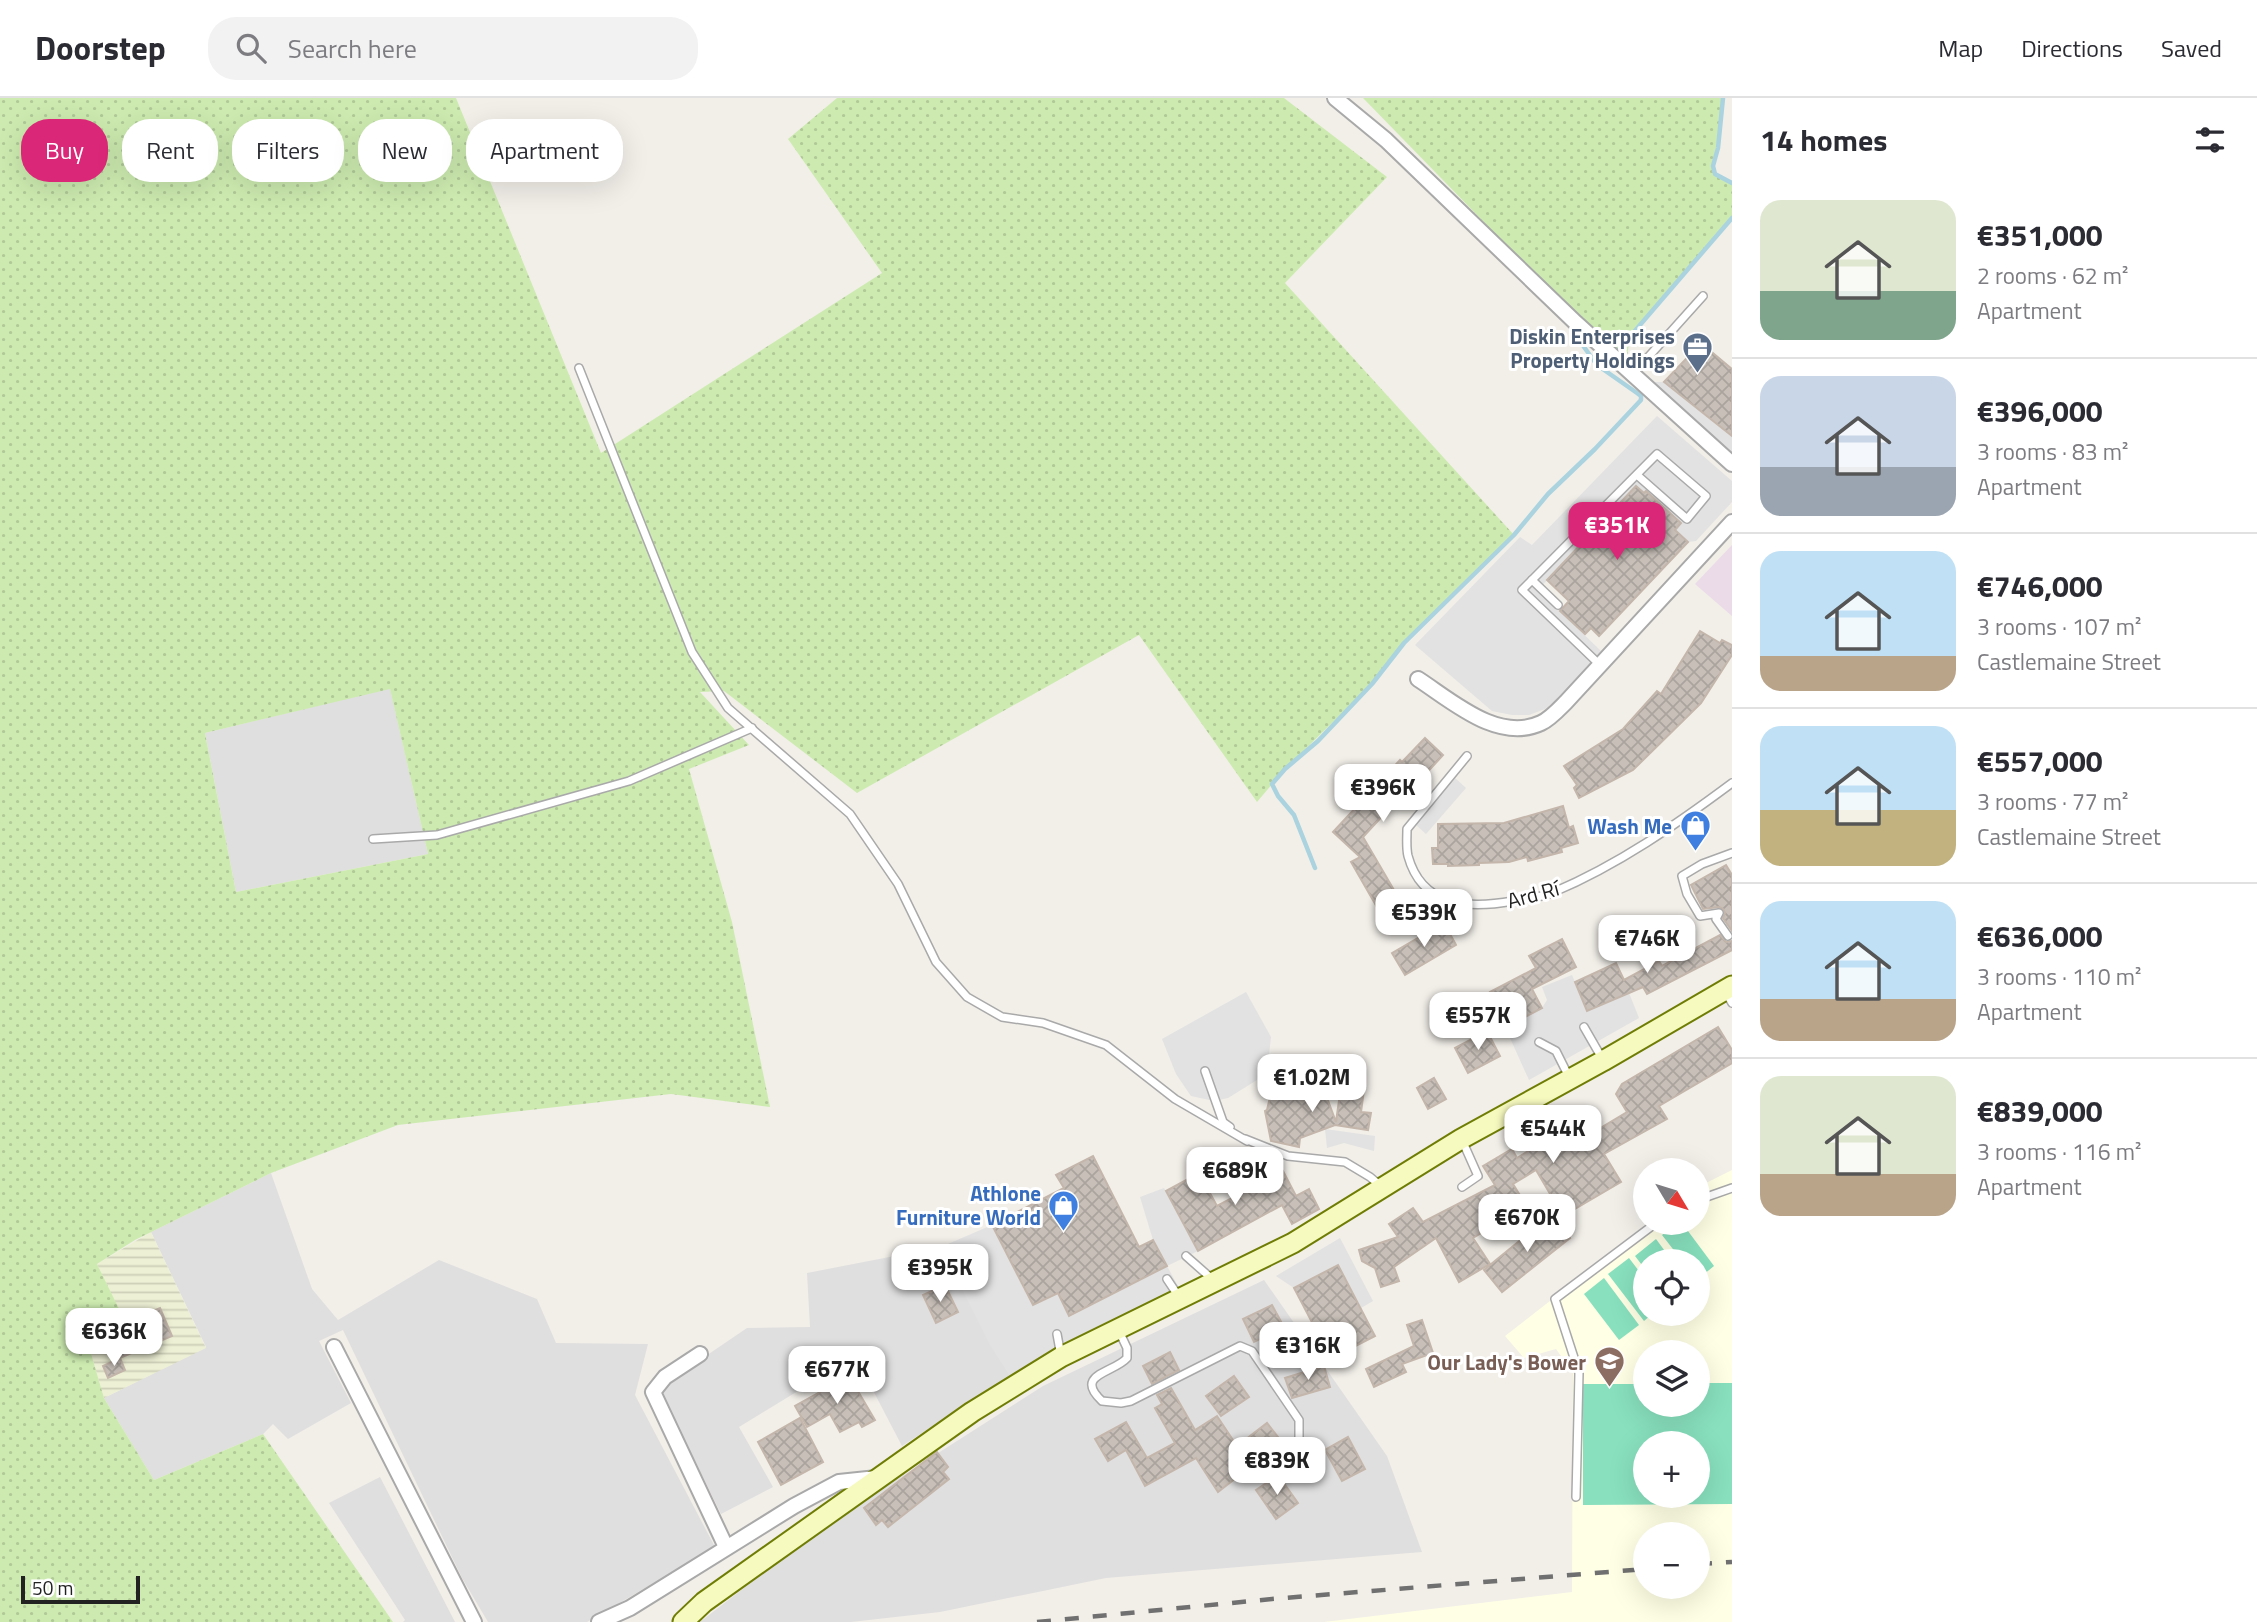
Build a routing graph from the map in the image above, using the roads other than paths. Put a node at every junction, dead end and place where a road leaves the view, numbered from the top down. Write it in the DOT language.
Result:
graph roads {
  1 [pos="1335,98"];
  2 [pos="1703,296"];
  3 [pos="579,368"];
  4 [pos="1633,374"];
  5 [pos="1732,464"];
  6 [pos="1637,475"];
  7 [pos="1732,522"];
  8 [pos="1532,580"];
  9 [pos="1558,605"];
  10 [pos="1600,665"];
  11 [pos="1418,679"];
  12 [pos="752,728"];
  13 [pos="1467,756"];
  14 [pos="1732,783"];
  15 [pos="373,839"];
  16 [pos="1732,853"];
  17 [pos="1730,938"];
  18 [pos="1730,993"];
  19 [pos="1584,1027"];
  20 [pos="1539,1042"];
  21 [pos="1603,1061"];
  22 [pos="1205,1071"];
  23 [pos="1569,1078"];
  24 [pos="1461,1139"];
  25 [pos="1247,1141"];
  26 [pos="1388,1186"];
  27 [pos="1462,1187"];
  28 [pos="1732,1188"];
  29 [pos="1710,1196"];
  30 [pos="1639,1236"];
  31 [pos="1186,1256"];
  32 [pos="1167,1279"];
  33 [pos="1215,1282"];
  34 [pos="1180,1297"];
  35 [pos="1119,1330"];
  36 [pos="1057,1334"];
  37 [pos="334,1347"];
  38 [pos="700,1354"];
  39 [pos="1062,1357"];
  40 [pos="1300,1458"];
  41 [pos="877,1478"];
  42 [pos="1576,1497"];
  43 [pos="726,1547"];
  44 [pos="474,1622"];
  45 [pos="599,1622"];
  46 [pos="683,1622"];
  1 -- 4 [label="street"];
  2 -- 4 [label="lane"];
  3 -- 12 [label="lane"];
  4 -- 5 [label="street"];
  6 -- 6 [label="lane"];
  6 -- 8 [label="lane"];
  7 -- 10 [label="street"];
  8 -- 9 [label="lane"];
  8 -- 10 [label="lane"];
  10 -- 11 [label="street"];
  12 -- 15 [label="lane"];
  12 -- 25 [label="lane"];
  13 -- 14 [label="lane, Ard Rí"];
  16 -- 17 [label="lane"];
  18 -- 21 [label="main road"];
  19 -- 21 [label="lane"];
  20 -- 23 [label="lane"];
  21 -- 23 [label="main road"];
  22 -- 25 [label="lane"];
  23 -- 24 [label="main road"];
  24 -- 26 [label="main road"];
  24 -- 27 [label="lane"];
  25 -- 26 [label="lane"];
  26 -- 33 [label="main road"];
  28 -- 29 [label="lane"];
  30 -- 42 [label="lane"];
  31 -- 33 [label="lane"];
  32 -- 34 [label="lane"];
  33 -- 34 [label="main road"];
  34 -- 35 [label="main road"];
  35 -- 39 [label="main road"];
  35 -- 40 [label="lane"];
  36 -- 39 [label="lane"];
  37 -- 44 [label="street"];
  38 -- 43 [label="street"];
  39 -- 41 [label="main road"];
  41 -- 43 [label="street"];
  41 -- 46 [label="main road"];
  43 -- 45 [label="street"];
}
